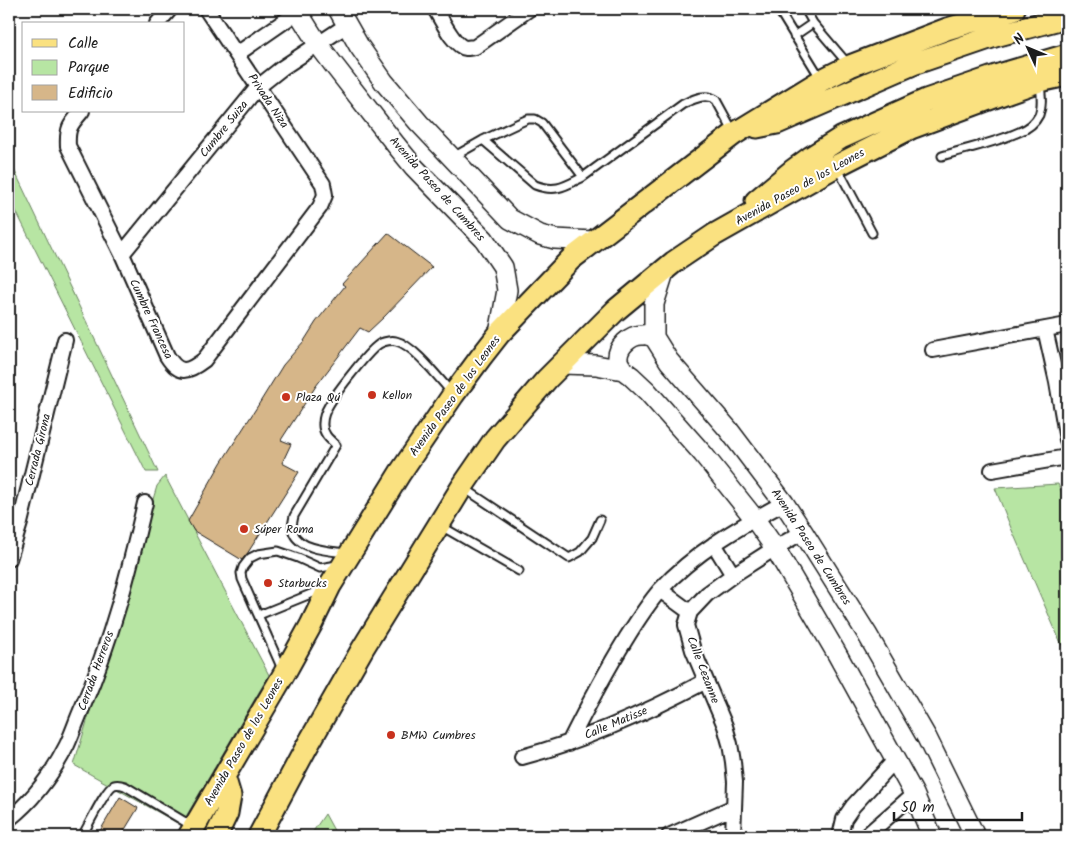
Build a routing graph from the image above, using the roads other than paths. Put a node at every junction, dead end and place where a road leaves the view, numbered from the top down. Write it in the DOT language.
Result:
graph roads {
  1 [pos="170,9"];
  2 [pos="206,9"];
  3 [pos="435,9"];
  4 [pos="529,9"];
  5 [pos="778,9"];
  6 [pos="805,9"];
  7 [pos="1014,9"];
  8 [pos="298,10"];
  9 [pos="342,17"];
  10 [pos="1067,18"];
  11 [pos="159,22"];
  12 [pos="813,23"];
  13 [pos="794,36"];
  14 [pos="318,44"];
  15 [pos="237,54"];
  16 [pos="1067,56"];
  17 [pos="850,66"];
  18 [pos="1067,75"];
  19 [pos="822,80"];
  20 [pos="1040,81"];
  21 [pos="258,87"];
  22 [pos="81,112"];
  23 [pos="738,132"];
  24 [pos="483,140"];
  25 [pos="942,156"];
  26 [pos="452,158"];
  27 [pos="836,166"];
  28 [pos="584,177"];
  29 [pos="325,195"];
  30 [pos="872,233"];
  31 [pos="714,235"];
  32 [pos="592,241"];
  33 [pos="122,254"];
  34 [pos="666,269"];
  35 [pos="1067,325"];
  36 [pos="1045,329"];
  37 [pos="500,334"];
  38 [pos="654,336"];
  39 [pos="65,340"];
  40 [pos="932,350"];
  41 [pos="561,364"];
  42 [pos="623,370"];
  43 [pos="453,394"];
  44 [pos="1067,440"];
  45 [pos="1067,458"];
  46 [pos="992,470"];
  47 [pos="462,487"];
  48 [pos="144,503"];
  49 [pos="784,503"];
  50 [pos="754,518"];
  51 [pos="600,520"];
  52 [pos="438,525"];
  53 [pos="803,532"];
  54 [pos="714,544"];
  55 [pos="774,548"];
  56 [pos="9,559"];
  57 [pos="346,559"];
  58 [pos="519,571"];
  59 [pos="733,574"];
  60 [pos="330,586"];
  61 [pos="660,590"];
  62 [pos="690,612"];
  63 [pos="258,615"];
  64 [pos="284,674"];
  65 [pos="706,681"];
  66 [pos="569,743"];
  67 [pos="522,757"];
  68 [pos="896,759"];
  69 [pos="224,776"];
  70 [pos="914,794"];
  71 [pos="734,806"];
  72 [pos="9,819"];
  73 [pos="192,832"];
  74 [pos="82,836"];
  75 [pos="216,836"];
  76 [pos="259,836"];
  77 [pos="669,836"];
  78 [pos="733,836"];
  79 [pos="840,836"];
  80 [pos="866,836"];
  81 [pos="932,836"];
  82 [pos="975,836"];
  1 -- 11 [label="street"];
  2 -- 15 [label="street, Privada Niza"];
  3 -- 4 [label="street"];
  5 -- 13 [label="lane"];
  6 -- 12 [label="lane"];
  7 -- 17 [label="main road, Avenida Paseo de los Leones"];
  8 -- 14 [label="street, Avenida Paseo de Cumbres"];
  8 -- 15 [label="street"];
  9 -- 14 [label="street, Cumbre Suiza"];
  9 -- 26 [label="street"];
  10 -- 23 [label="main road"];
  12 -- 13 [label="lane"];
  12 -- 17 [label="lane"];
  13 -- 19 [label="lane"];
  14 -- 21 [label="street, Cumbre Suiza"];
  14 -- 37 [label="street, Avenida Paseo de Cumbres"];
  15 -- 21 [label="street, Privada Niza"];
  16 -- 31 [label="main road"];
  17 -- 19 [label="main road, Avenida Paseo de los Leones"];
  18 -- 20 [label="main road, Avenida Paseo de los Leones"];
  19 -- 23 [label="main road, Avenida Paseo de los Leones"];
  20 -- 25 [label="lane"];
  20 -- 27 [label="main road, Avenida Paseo de los Leones"];
  21 -- 29 [label="street, Privada Niza"];
  21 -- 33 [label="street, Cumbre Suiza"];
  22 -- 33 [label="street, Cumbre Francesa"];
  23 -- 28 [label="lane"];
  23 -- 32 [label="main road, Avenida Paseo de los Leones"];
  24 -- 26 [label="lane"];
  24 -- 28 [label="lane"];
  24 -- 28 [label="lane"];
  26 -- 32 [label="street"];
  27 -- 30 [label="lane"];
  27 -- 31 [label="main road, Avenida Paseo de los Leones"];
  29 -- 33 [label="street, Cumbre Francesa"];
  31 -- 34 [label="main road, Avenida Paseo de los Leones"];
  32 -- 37 [label="main road, Avenida Paseo de los Leones"];
  34 -- 38 [label="street"];
  34 -- 41 [label="main road, Avenida Paseo de los Leones"];
  35 -- 36 [label="street"];
  36 -- 40 [label="street"];
  36 -- 44 [label="street"];
  37 -- 43 [label="main road, Avenida Paseo de los Leones"];
  38 -- 42 [label="street"];
  38 -- 49 [label="street, Avenida Paseo de Cumbres"];
  39 -- 56 [label="street, Cerrada Girona"];
  41 -- 42 [label="street"];
  41 -- 47 [label="main road, Avenida Paseo de los Leones"];
  42 -- 50 [label="street"];
  43 -- 57 [label="main road, Avenida Paseo de los Leones"];
  43 -- 57 [label="lane"];
  45 -- 46 [label="street"];
  47 -- 51 [label="lane"];
  47 -- 52 [label="main road, Avenida Paseo de los Leones"];
  48 -- 72 [label="street, Cerrada Herreros"];
  49 -- 50 [label="street"];
  49 -- 53 [label="street, Avenida Paseo de Cumbres"];
  50 -- 54 [label="street"];
  50 -- 55 [label="street"];
  52 -- 58 [label="lane"];
  52 -- 76 [label="main road, Avenida Paseo de los Leones"];
  53 -- 55 [label="street"];
  53 -- 82 [label="street, Avenida Paseo de Cumbres"];
  54 -- 59 [label="street"];
  54 -- 61 [label="street"];
  55 -- 59 [label="street"];
  55 -- 68 [label="street"];
  57 -- 60 [label="main road, Avenida Paseo de los Leones"];
  57 -- 63 [label="lane"];
  59 -- 62 [label="street"];
  60 -- 63 [label="lane"];
  60 -- 64 [label="main road, Avenida Paseo de los Leones"];
  61 -- 62 [label="street"];
  61 -- 66 [label="street"];
  62 -- 65 [label="street, Calle Cezanne"];
  63 -- 64 [label="lane"];
  64 -- 69 [label="main road, Avenida Paseo de los Leones"];
  65 -- 66 [label="street, Calle Matisse"];
  65 -- 71 [label="street, Calle Cezanne"];
  66 -- 67 [label="street, Calle Matisse"];
  68 -- 70 [label="street"];
  68 -- 79 [label="street"];
  69 -- 73 [label="main road, Avenida Paseo de los Leones"];
  69 -- 75 [label="main road"];
  70 -- 80 [label="street"];
  70 -- 81 [label="street"];
  71 -- 77 [label="street"];
  71 -- 78 [label="street, Calle Cezanne"];
  73 -- 74 [label="lane"];
}
